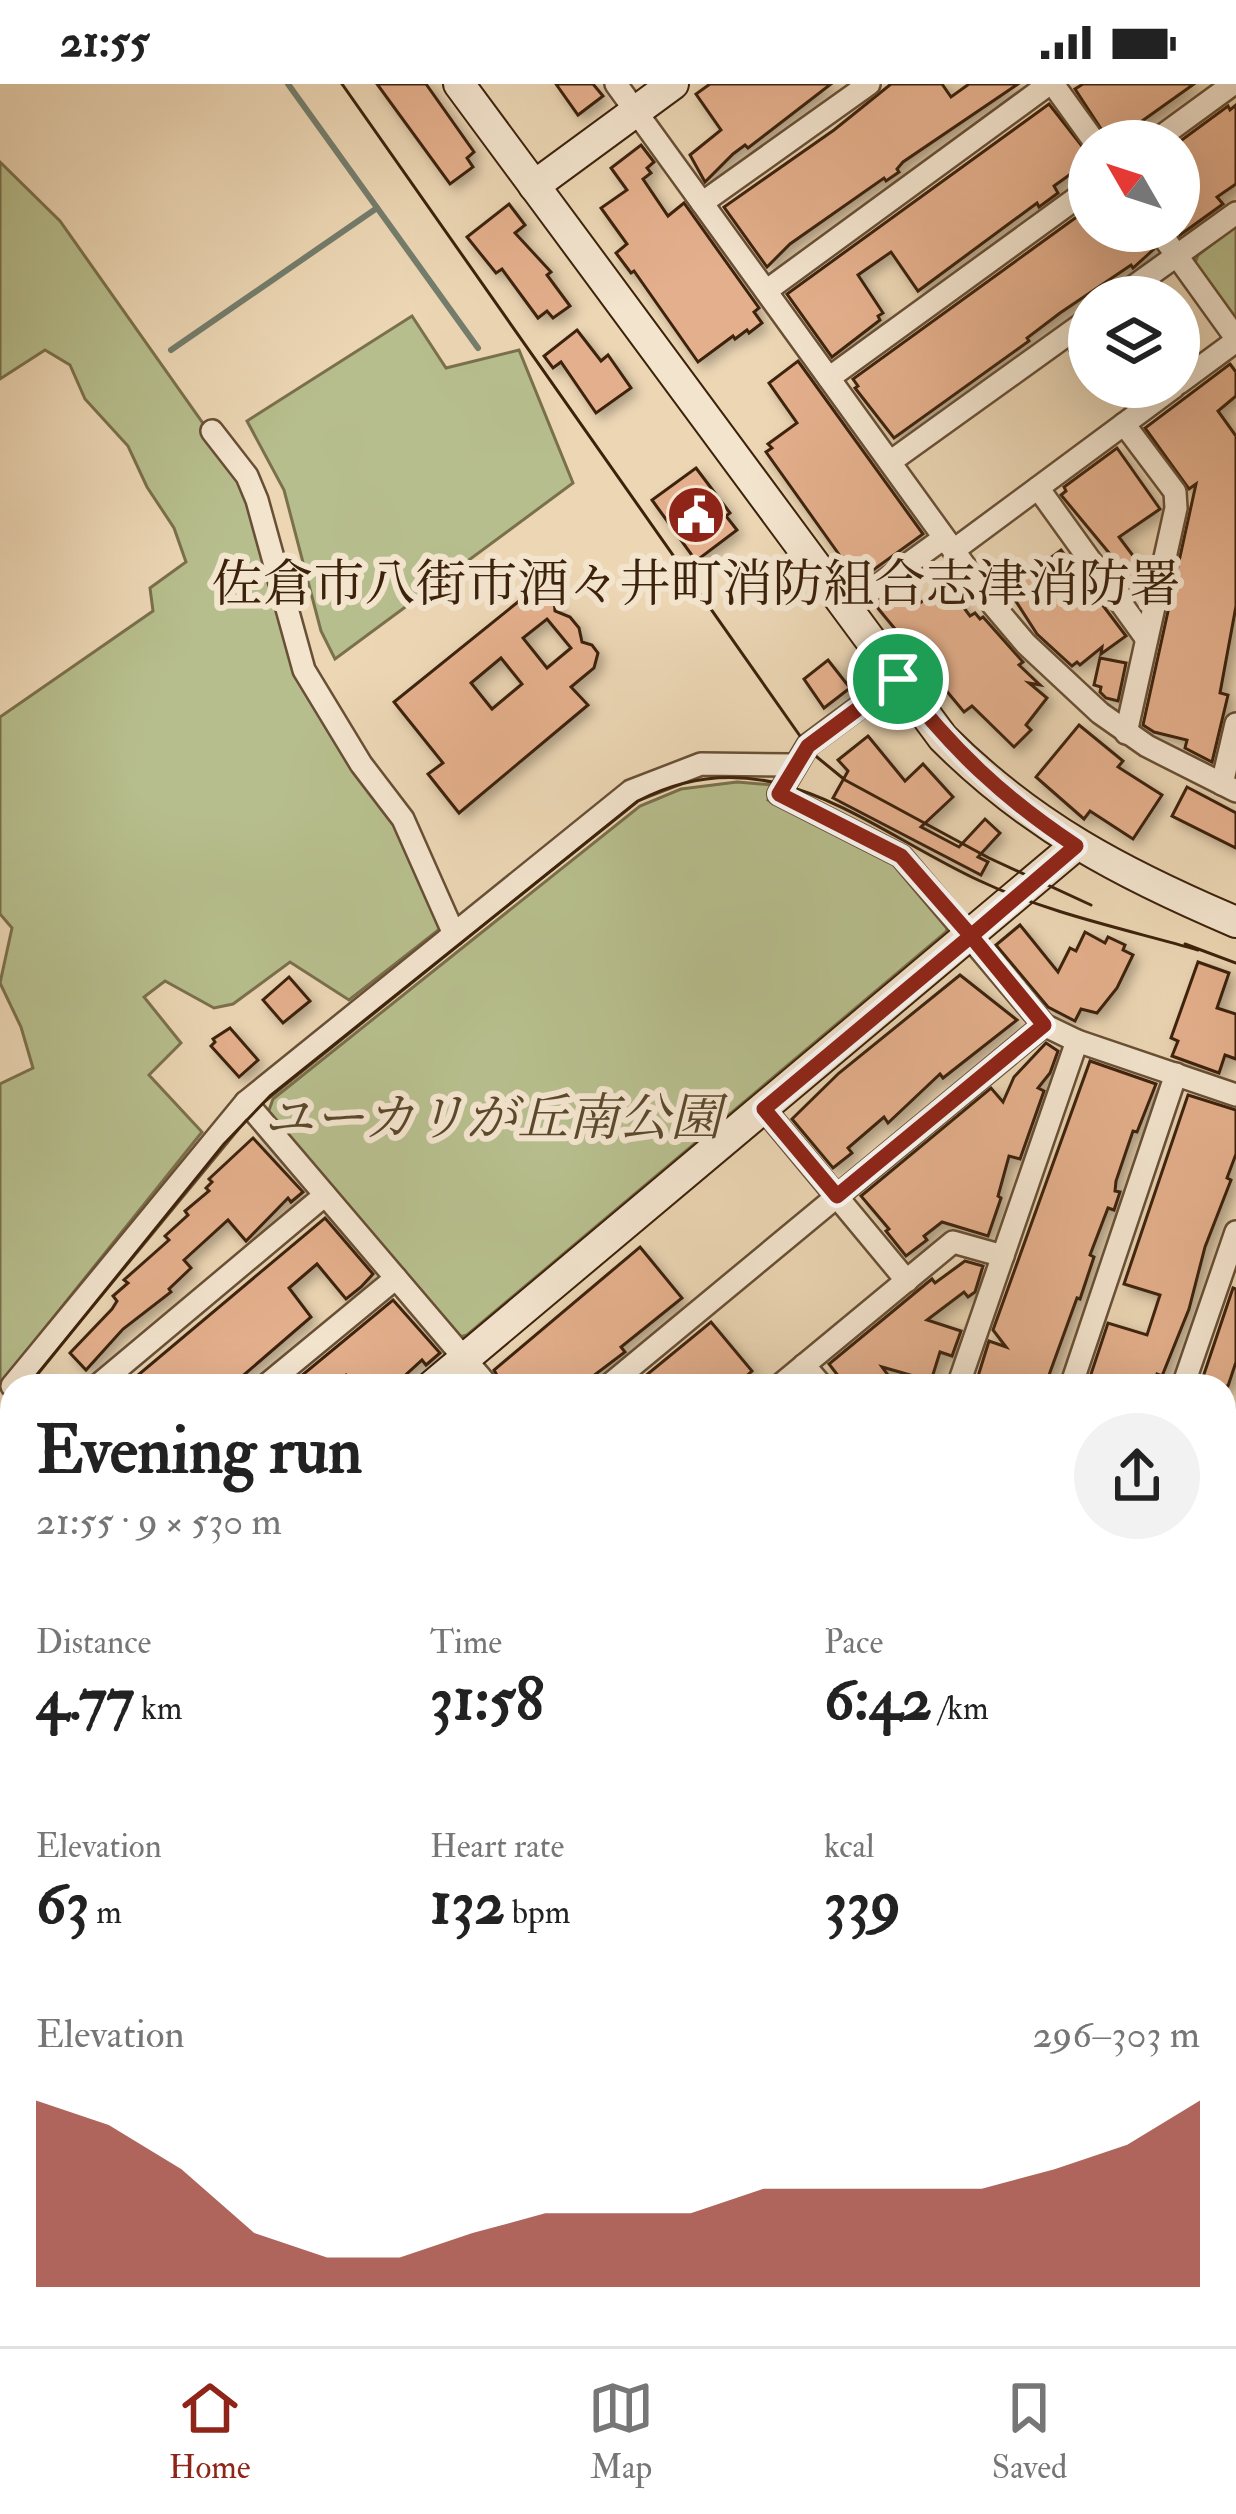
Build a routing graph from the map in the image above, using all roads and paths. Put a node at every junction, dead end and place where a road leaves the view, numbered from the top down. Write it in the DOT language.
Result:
graph roads {
  1 [pos="459,84"];
  2 [pos="616,84"];
  3 [pos="673,84"];
  4 [pos="869,84"];
  5 [pos="1051,84"];
  6 [pos="1233,84"];
  7 [pos="635,112"];
  8 [pos="1078,120"];
  9 [pos="1184,120"];
  10 [pos="534,186"];
  11 [pos="702,203"];
  12 [pos="1068,204"];
  13 [pos="1236,213"];
  14 [pos="1175,252"];
  15 [pos="1177,255"];
  16 [pos="1148,276"];
  17 [pos="766,291"];
  18 [pos="1068,334"];
  19 [pos="1236,339"];
  20 [pos="1200,367"];
  21 [pos="829,378"];
  22 [pos="1145,408"];
  23 [pos="1124,424"];
  24 [pos="212,431"];
  25 [pos="890,462"];
  26 [pos="1038,488"];
  27 [pos="949,544"];
  28 [pos="861,598"];
  29 [pos="1146,638"];
  30 [pos="898,679"];
  31 [pos="1236,724"];
  32 [pos="1126,733"];
  33 [pos="793,765"];
  34 [pos="1229,788"];
  35 [pos="1076,846"];
  36 [pos="1236,922"];
  37 [pos="454,934"];
  38 [pos="971,936"];
  39 [pos="1044,1025"];
  40 [pos="1077,1041"];
  41 [pos="1176,1074"];
  42 [pos="1236,1095"];
  43 [pos="246,1102"];
  44 [pos="764,1109"];
  45 [pos="325,1195"];
  46 [pos="837,1196"];
  47 [pos="1236,1232"];
  48 [pos="1003,1256"];
  49 [pos="396,1278"];
  50 [pos="907,1281"];
  51 [pos="465,1359"];
  52 [pos="804,1365"];
  53 [pos="22,1374"];
  54 [pos="111,1374"];
  55 [pos="280,1374"];
  56 [pos="447,1374"];
  57 [pos="478,1374"];
  58 [pos="622,1374"];
  59 [pos="793,1374"];
  60 [pos="812,1374"];
  61 [pos="962,1374"];
  62 [pos="1074,1374"];
  63 [pos="1187,1374"];
  1 -- 10 [label="street"];
  2 -- 7 [label="street"];
  3 -- 7 [label="street"];
  4 -- 11 [label="street"];
  5 -- 8 [label="street"];
  5 -- 17 [label="street"];
  6 -- 9 [label="street"];
  7 -- 10 [label="street"];
  7 -- 11 [label="street"];
  10 -- 30 [label="street"];
  11 -- 17 [label="street"];
  12 -- 21 [label="street"];
  13 -- 15 [label="street"];
  14 -- 15 [label="street"];
  15 -- 16 [label="street"];
  15 -- 19 [label="street"];
  17 -- 21 [label="street"];
  18 -- 25 [label="street"];
  19 -- 20 [label="street"];
  21 -- 25 [label="street"];
  22 -- 23 [label="street"];
  23 -- 26 [label="street"];
  23 -- 29 [label="street"];
  24 -- 37 [label="street"];
  25 -- 27 [label="street"];
  26 -- 27 [label="street"];
  26 -- 29 [label="street"];
  27 -- 28 [label="street"];
  27 -- 32 [label="street"];
  29 -- 32 [label="street"];
  30 -- 33 [label="street"];
  30 -- 35 [label="street"];
  31 -- 34 [label="street"];
  32 -- 34 [label="street"];
  33 -- 37 [label="street"];
  33 -- 38 [label="street"];
  35 -- 36 [label="street"];
  35 -- 38 [label="street"];
  37 -- 43 [label="street"];
  38 -- 39 [label="street"];
  38 -- 44 [label="street"];
  39 -- 40 [label="street"];
  39 -- 46 [label="street"];
  40 -- 41 [label="street"];
  40 -- 48 [label="street"];
  41 -- 42 [label="street"];
  41 -- 62 [label="street"];
  43 -- 45 [label="street"];
  43 -- 53 [label="street"];
  44 -- 46 [label="street"];
  44 -- 51 [label="street"];
  45 -- 49 [label="street"];
  45 -- 54 [label="street"];
  46 -- 50 [label="street"];
  46 -- 58 [label="street"];
  47 -- 63 [label="street"];
  48 -- 50 [label="street"];
  48 -- 61 [label="street"];
  49 -- 51 [label="street"];
  49 -- 55 [label="street"];
  50 -- 52 [label="street"];
  51 -- 56 [label="street"];
  51 -- 57 [label="street"];
  52 -- 59 [label="street"];
  52 -- 60 [label="street"];
}
